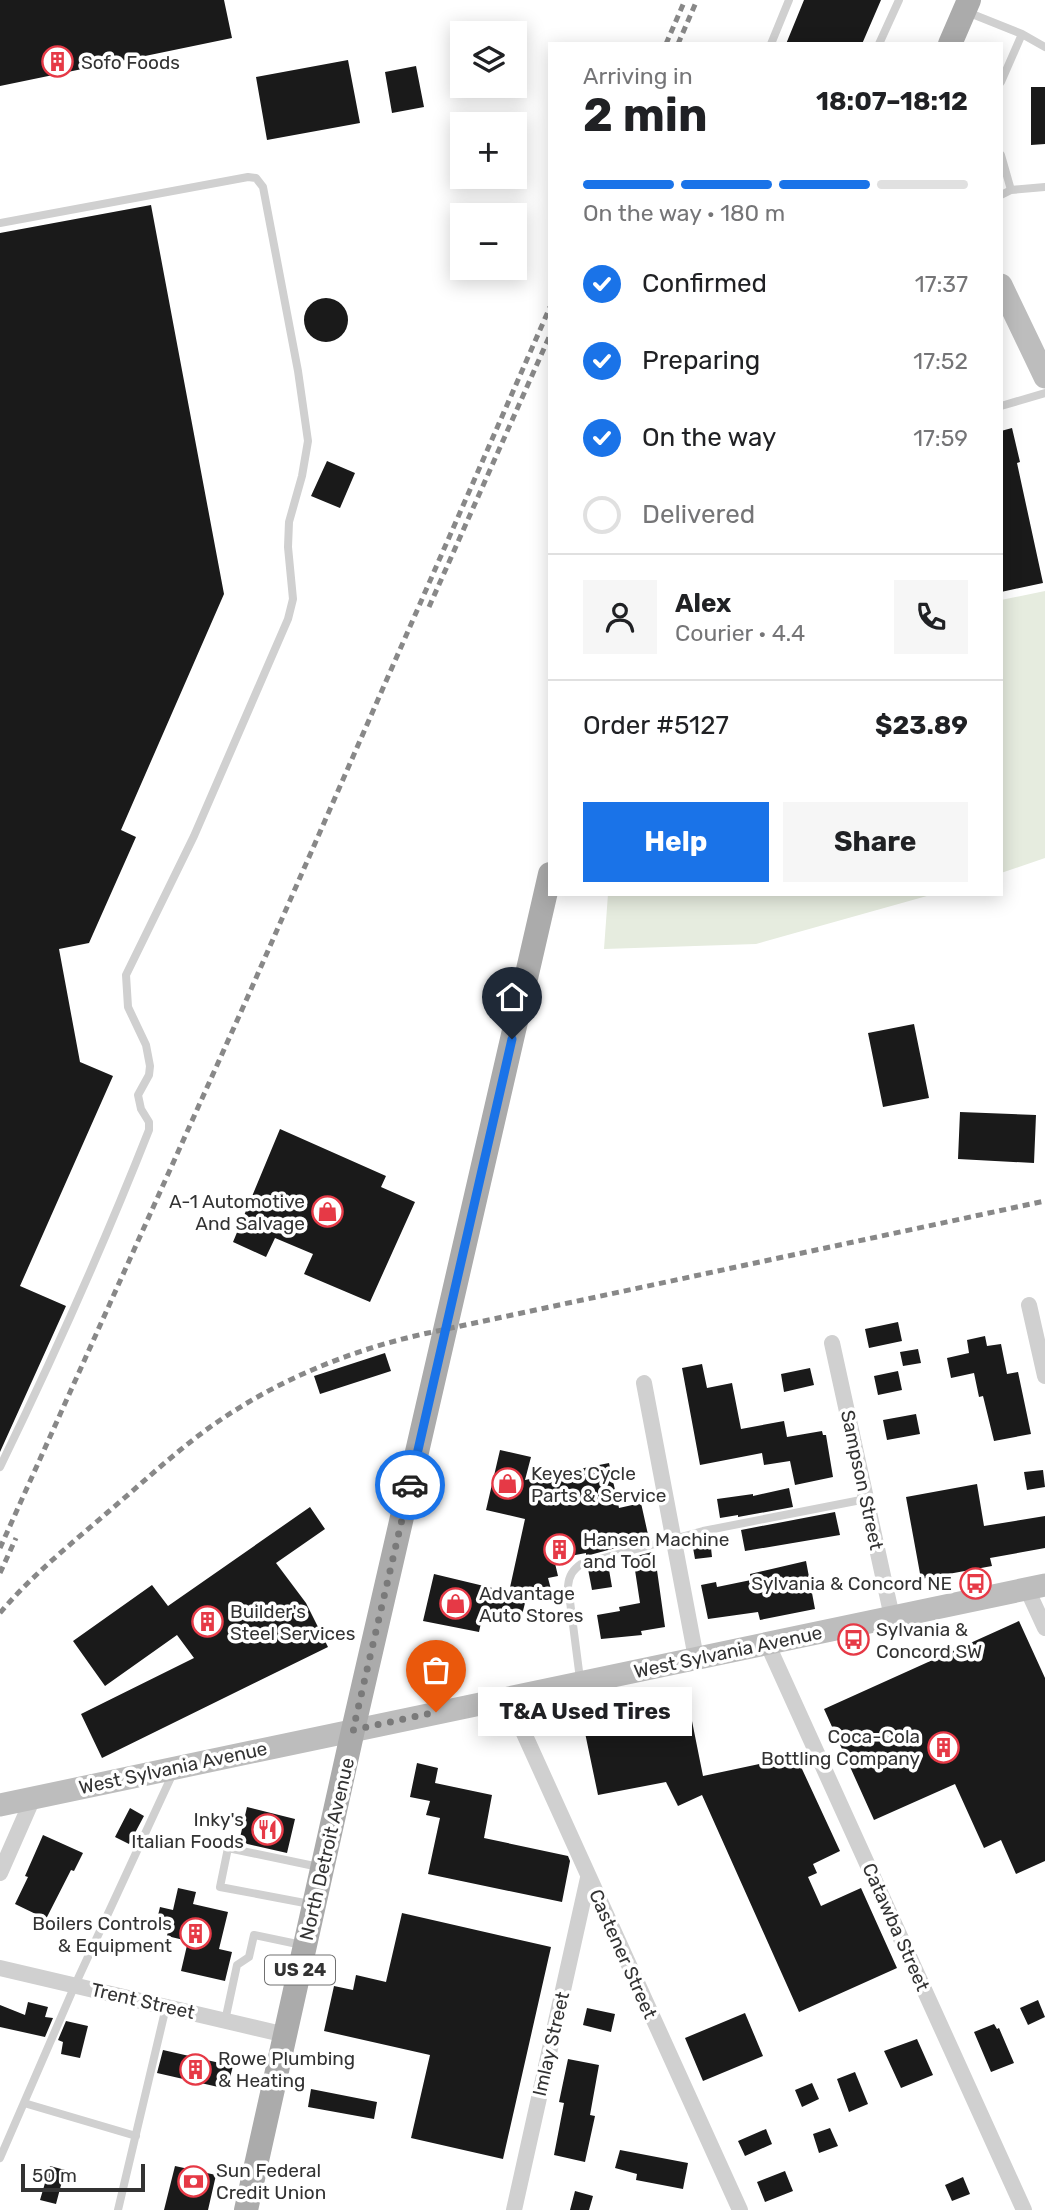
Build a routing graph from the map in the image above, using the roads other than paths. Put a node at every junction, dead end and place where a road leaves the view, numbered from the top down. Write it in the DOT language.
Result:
graph roads {
  1 [pos="789,0"];
  2 [pos="899,0"];
  3 [pos="966,6"];
  4 [pos="1022,34"];
  5 [pos="772,42"];
  6 [pos="880,42"];
  7 [pos="951,42"];
  8 [pos="1045,47"];
  9 [pos="1003,77"];
  10 [pos="1003,162"];
  11 [pos="1045,187"];
  12 [pos="1011,190"];
  13 [pos="1003,194"];
  14 [pos="0,223"];
  15 [pos="1003,289"];
  16 [pos="1042,365"];
  17 [pos="1045,393"];
  18 [pos="1003,405"];
  19 [pos="548,883"];
  20 [pos="1029,1305"];
  21 [pos="832,1343"];
  22 [pos="1045,1377"];
  23 [pos="644,1383"];
  24 [pos="0,1467"];
  25 [pos="866,1499"];
  26 [pos="674,1540"];
  27 [pos="1036,1587"];
  28 [pos="892,1617"];
  29 [pos="1045,1628"];
  30 [pos="766,1643"];
  31 [pos="696,1658"];
  32 [pos="581,1682"];
  33 [pos="508,1698"];
  34 [pos="353,1730"];
  35 [pos="176,1768"];
  36 [pos="33,1798"];
  37 [pos="0,1805"];
  38 [pos="322,1868"];
  39 [pos="0,1873"];
  40 [pos="588,1878"];
  41 [pos="314,1905"];
  42 [pos="305,1945"];
  43 [pos="0,1968"];
  44 [pos="75,1985"];
  45 [pos="166,2007"];
  46 [pos="225,2021"];
  47 [pos="286,2035"];
  48 [pos="24,2103"];
  49 [pos="136,2136"];
  50 [pos="0,2158"];
  51 [pos="118,2210"];
  52 [pos="246,2210"];
  53 [pos="514,2210"];
  54 [pos="740,2210"];
  55 [pos="1024,2210"];
  1 -- 5 [label="lane"];
  2 -- 6 [label="lane"];
  3 -- 4 [label="lane"];
  3 -- 7 [label="main road"];
  4 -- 8 [label="lane"];
  4 -- 9 [label="lane"];
  10 -- 12 [label="lane"];
  11 -- 12 [label="lane"];
  12 -- 13 [label="lane"];
  14 -- 24 [label="lane"];
  15 -- 16 [label="main road"];
  17 -- 18 [label="lane"];
  19 -- 34 [label="main road, North Detroit Avenue / US 24"];
  20 -- 22 [label="street"];
  21 -- 25 [label="street, Sampson Street"];
  23 -- 26 [label="street"];
  25 -- 26 [label="lane"];
  25 -- 28 [label="street, Sampson Street"];
  26 -- 31 [label="street"];
  26 -- 32 [label="lane"];
  27 -- 28 [label="main road, West Sylvania Avenue"];
  27 -- 29 [label="street"];
  28 -- 30 [label="main road, West Sylvania Avenue"];
  30 -- 31 [label="main road, West Sylvania Avenue"];
  30 -- 55 [label="street, Catawba Street"];
  31 -- 32 [label="main road, West Sylvania Avenue"];
  32 -- 33 [label="main road, West Sylvania Avenue"];
  33 -- 34 [label="main road, West Sylvania Avenue"];
  33 -- 40 [label="street, Castener Street"];
  34 -- 35 [label="main road, West Sylvania Avenue"];
  34 -- 38 [label="main road, North Detroit Avenue / US 24"];
  35 -- 36 [label="main road, West Sylvania Avenue"];
  35 -- 44 [label="lane"];
  36 -- 37 [label="main road, West Sylvania Avenue"];
  36 -- 39 [label="street"];
  38 -- 41 [label="main road, North Detroit Avenue / US 24"];
  38 -- 41 [label="lane"];
  40 -- 53 [label="street, Imlay Street"];
  40 -- 54 [label="street, Castener Street"];
  41 -- 42 [label="main road, North Detroit Avenue / US 24"];
  42 -- 46 [label="lane"];
  42 -- 47 [label="main road, North Detroit Avenue / US 24"];
  43 -- 44 [label="street, Trent Street"];
  44 -- 45 [label="street, Trent Street"];
  44 -- 48 [label="lane"];
  45 -- 46 [label="street, Trent Street"];
  45 -- 49 [label="lane"];
  46 -- 47 [label="street, Trent Street"];
  47 -- 52 [label="main road, North Detroit Avenue / US 24"];
  48 -- 49 [label="lane"];
  48 -- 50 [label="lane"];
  49 -- 51 [label="lane"];
}
